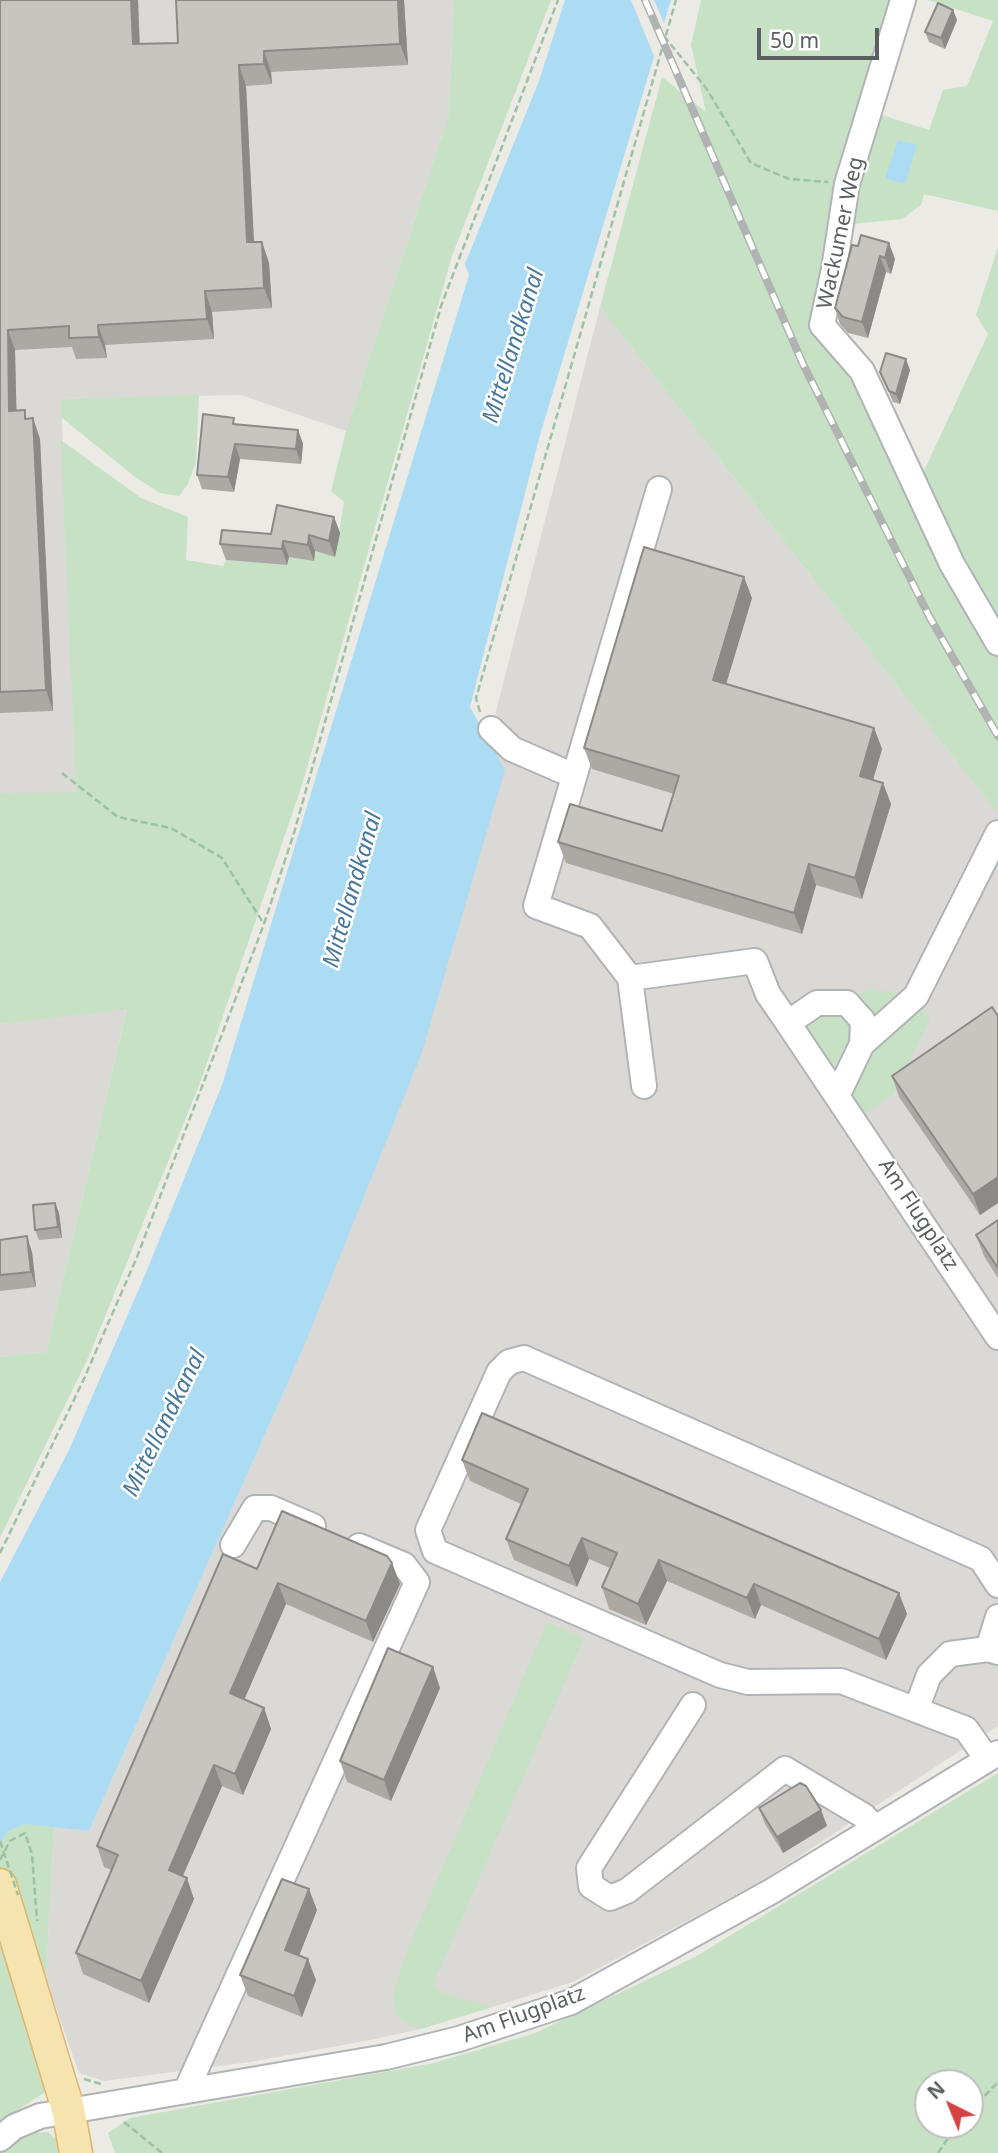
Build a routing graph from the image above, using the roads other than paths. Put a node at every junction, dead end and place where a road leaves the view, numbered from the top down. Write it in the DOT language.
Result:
graph roads {
  1 [pos="902,0"];
  2 [pos="659,489"];
  3 [pos="998,643"];
  4 [pos="491,729"];
  5 [pos="572,775"];
  6 [pos="998,833"];
  7 [pos="630,978"];
  8 [pos="788,1023"];
  9 [pos="862,1044"];
  10 [pos="644,1086"];
  11 [pos="838,1094"];
  12 [pos="998,1337"];
  13 [pos="233,1545"];
  14 [pos="998,1585"];
  15 [pos="998,1617"];
  16 [pos="993,1651"];
  17 [pos="693,1705"];
  18 [pos="916,1710"];
  19 [pos="993,1756"];
  20 [pos="875,1828"];
  21 [pos="7,1893"];
  22 [pos="186,2091"];
  23 [pos="68,2109"];
  24 [pos="0,2139"];
  25 [pos="76,2153"];
  1 -- 3 [label="street, Wackumer Weg"];
  2 -- 5 [label="street"];
  4 -- 5 [label="street"];
  5 -- 7 [label="street"];
  6 -- 9 [label="street"];
  7 -- 8 [label="street, Am Flugplatz"];
  7 -- 10 [label="street"];
  8 -- 9 [label="street"];
  8 -- 11 [label="street, Am Flugplatz"];
  9 -- 11 [label="street"];
  11 -- 12 [label="street, Am Flugplatz"];
  13 -- 22 [label="street"];
  14 -- 18 [label="street"];
  15 -- 16 [label="street"];
  16 -- 18 [label="street"];
  17 -- 20 [label="street"];
  18 -- 19 [label="street"];
  19 -- 20 [label="street, Am Flugplatz"];
  20 -- 22 [label="street, Am Flugplatz"];
  21 -- 23 [label="main road"];
  22 -- 23 [label="street, Am Flugplatz"];
  23 -- 24 [label="street, Am Flugplatz"];
  23 -- 25 [label="main road"];
}
